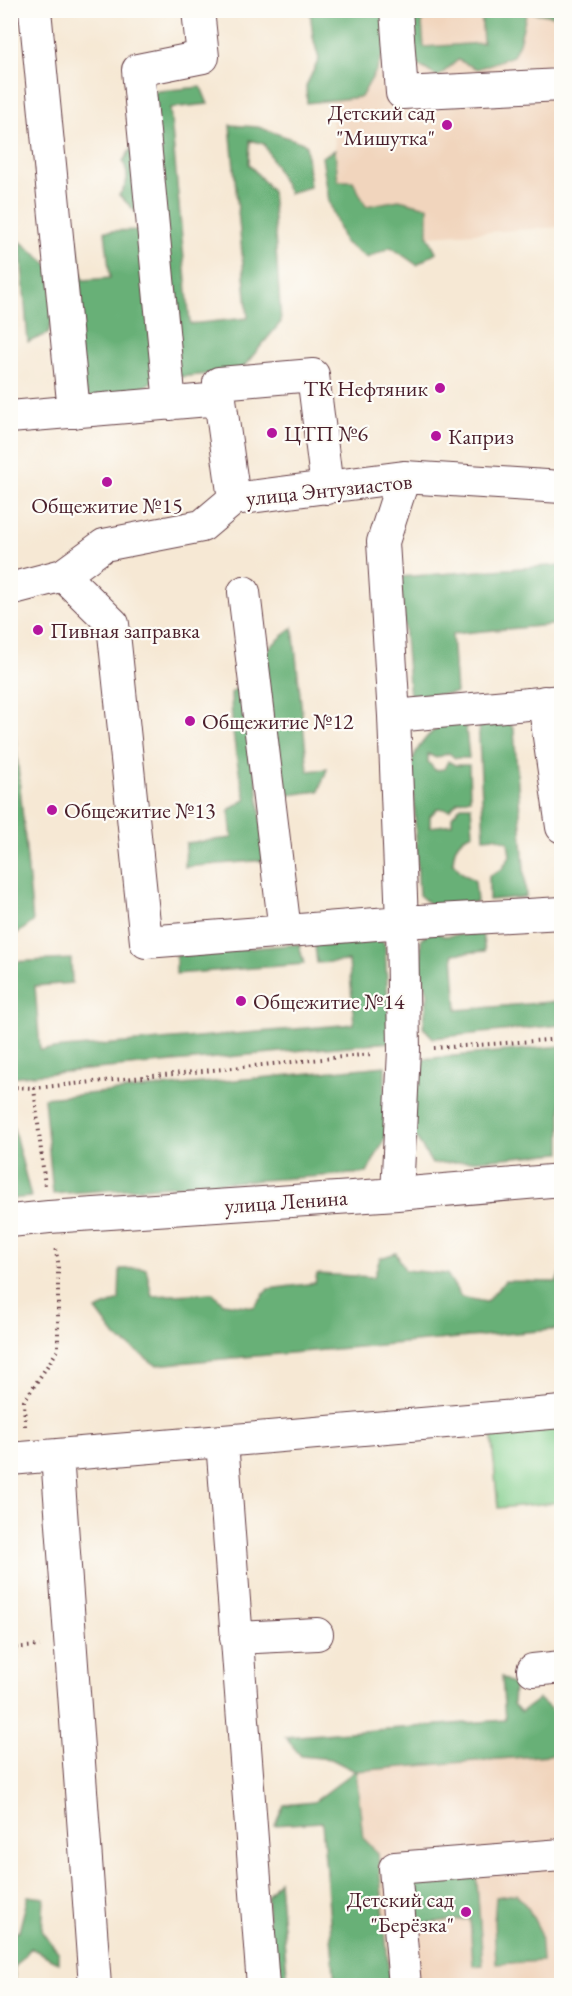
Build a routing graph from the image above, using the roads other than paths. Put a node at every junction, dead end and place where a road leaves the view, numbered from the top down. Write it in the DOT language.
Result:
graph roads {
  1 [pos="35,10"];
  2 [pos="198,10"];
  3 [pos="396,10"];
  4 [pos="561,85"];
  5 [pos="220,399"];
  6 [pos="171,404"];
  7 [pos="74,412"];
  8 [pos="10,417"];
  9 [pos="404,477"];
  10 [pos="561,487"];
  11 [pos="327,489"];
  12 [pos="234,499"];
  13 [pos="63,575"];
  14 [pos="10,589"];
  15 [pos="244,592"];
  16 [pos="553,702"];
  17 [pos="394,716"];
  18 [pos="561,827"];
  19 [pos="561,913"];
  20 [pos="402,922"];
  21 [pos="285,931"];
  22 [pos="561,1180"];
  23 [pos="397,1194"];
  24 [pos="10,1221"];
  25 [pos="561,1412"];
  26 [pos="222,1441"];
  27 [pos="57,1455"];
  28 [pos="19,1458"];
  29 [pos="317,1634"];
  30 [pos="236,1638"];
  31 [pos="561,1855"];
  32 [pos="96,1986"];
  33 [pos="263,1986"];
  34 [pos="405,1986"];
  1 -- 7 [label="street"];
  2 -- 6 [label="street"];
  3 -- 4 [label="street"];
  5 -- 6 [label="street"];
  5 -- 11 [label="street"];
  5 -- 12 [label="street"];
  6 -- 7 [label="street"];
  7 -- 8 [label="street"];
  9 -- 10 [label="street, улица Энтузиастов"];
  9 -- 11 [label="street, улица Энтузиастов"];
  9 -- 17 [label="street"];
  11 -- 12 [label="street, улица Энтузиастов"];
  12 -- 13 [label="street, улица Энтузиастов"];
  13 -- 14 [label="street, улица Энтузиастов"];
  13 -- 21 [label="street"];
  15 -- 21 [label="street"];
  16 -- 17 [label="street"];
  16 -- 18 [label="street"];
  17 -- 20 [label="street"];
  19 -- 20 [label="street"];
  20 -- 21 [label="street"];
  20 -- 23 [label="street"];
  22 -- 23 [label="street, улица Ленина"];
  23 -- 24 [label="street, улица Ленина"];
  25 -- 26 [label="street"];
  26 -- 27 [label="street"];
  26 -- 30 [label="street"];
  27 -- 28 [label="street"];
  27 -- 32 [label="street"];
  29 -- 30 [label="street"];
  30 -- 33 [label="street"];
  31 -- 34 [label="street"];
}
